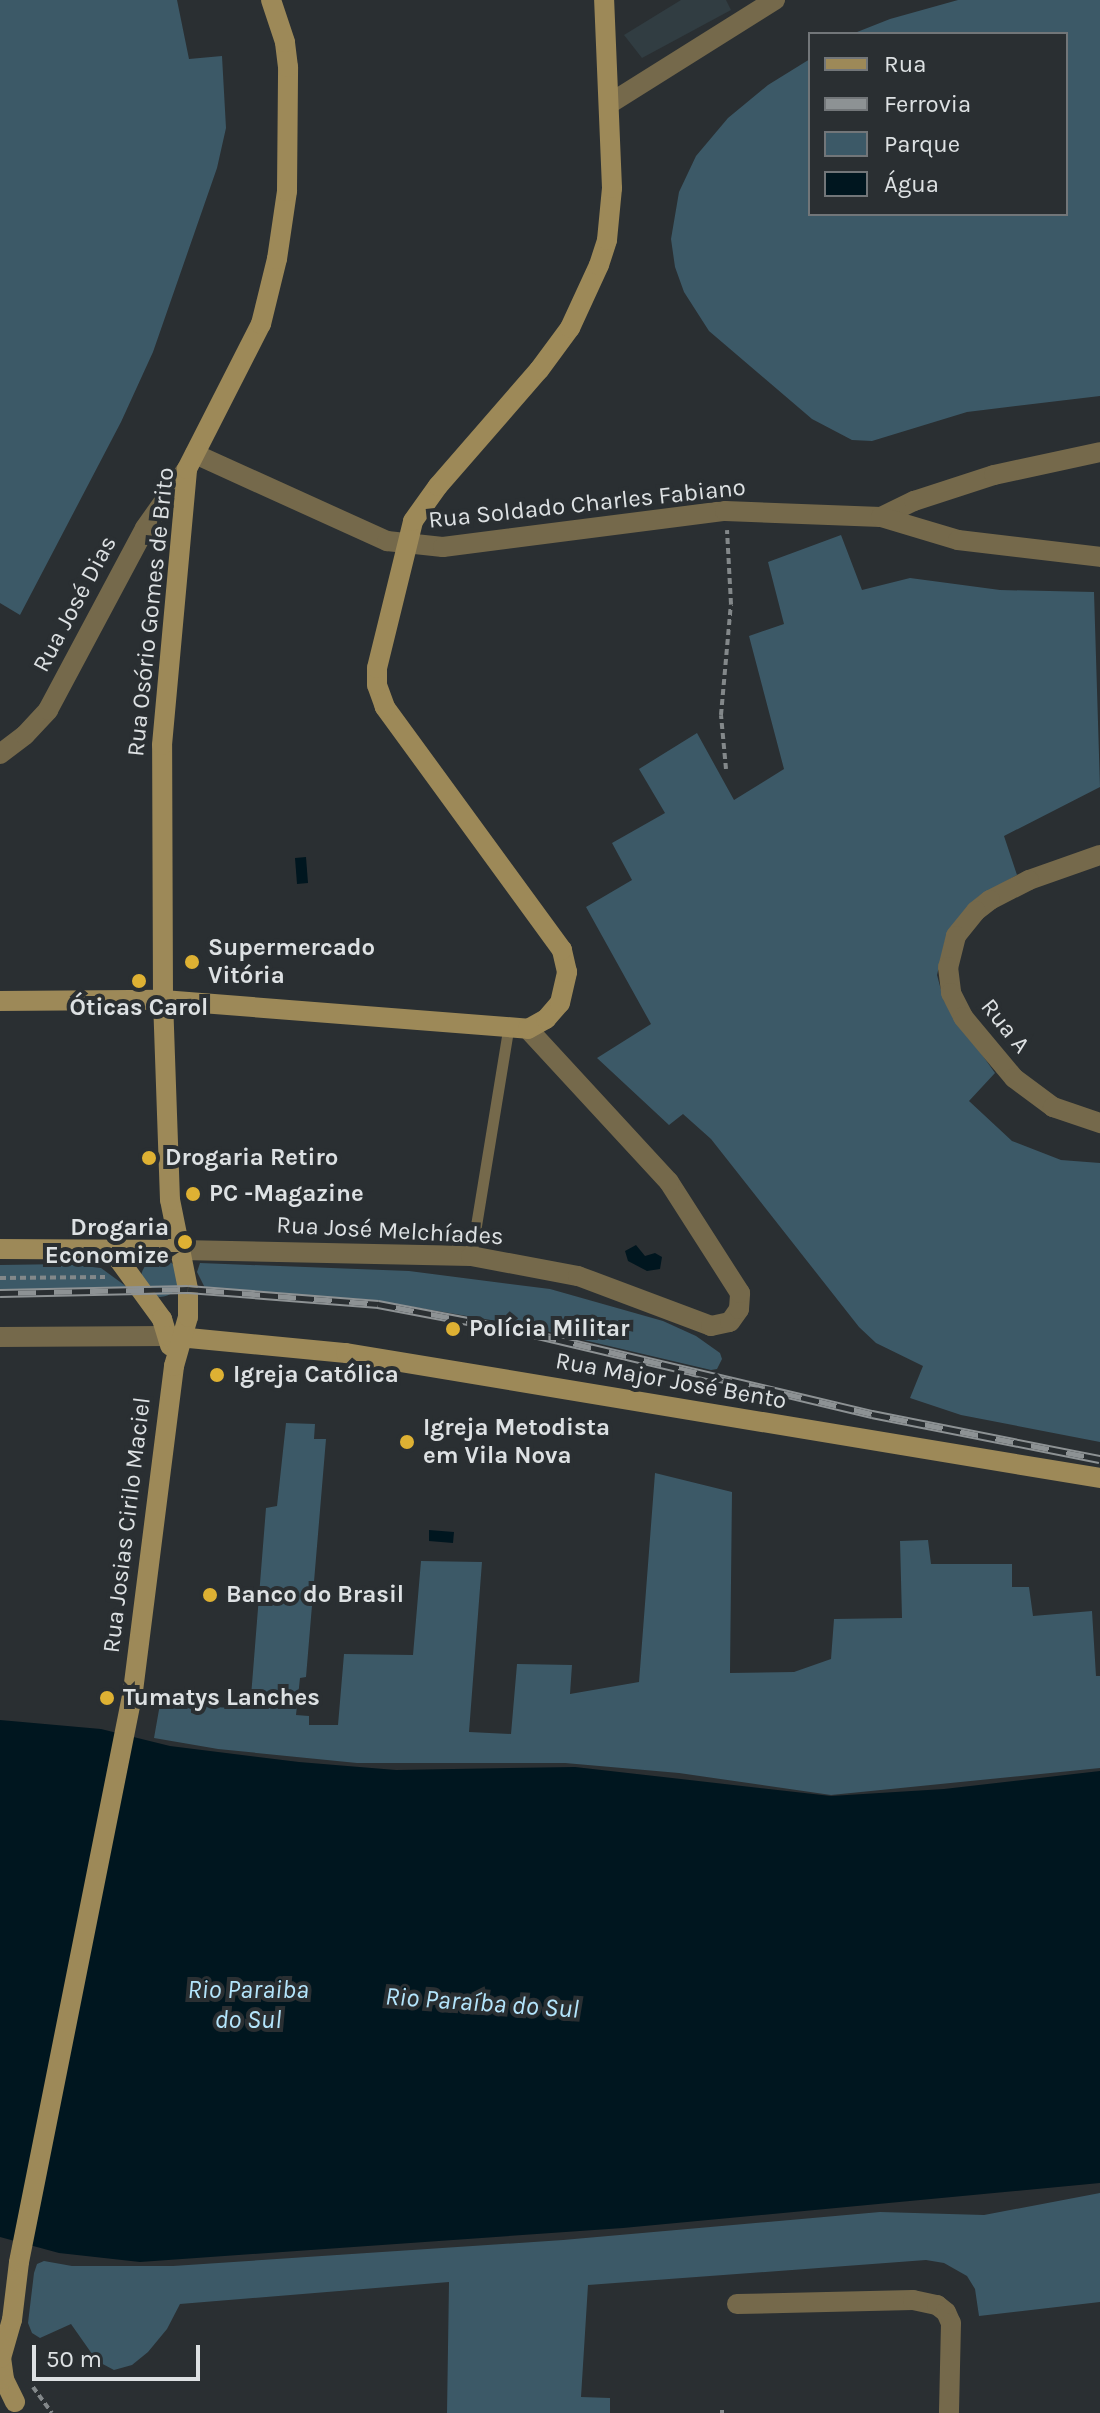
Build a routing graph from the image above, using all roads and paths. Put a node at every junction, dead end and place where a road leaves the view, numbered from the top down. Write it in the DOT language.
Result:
graph roads {
  1 [pos="271,0"];
  2 [pos="604,0"];
  3 [pos="772,0"];
  4 [pos="609,104"];
  5 [pos="1100,452"];
  6 [pos="191,462"];
  7 [pos="725,511"];
  8 [pos="881,517"];
  9 [pos="404,545"];
  10 [pos="1100,557"];
  11 [pos="0,754"];
  12 [pos="726,769"];
  13 [pos="1100,855"];
  14 [pos="163,1000"];
  15 [pos="0,1001"];
  16 [pos="518,1029"];
  17 [pos="1100,1123"];
  18 [pos="0,1249"];
  19 [pos="111,1249"];
  20 [pos="180,1250"];
  21 [pos="471,1256"];
  22 [pos="127,1277"];
  23 [pos="0,1278"];
  24 [pos="176,1336"];
  25 [pos="0,1337"];
  26 [pos="1100,1478"];
  27 [pos="9,2278"];
  28 [pos="737,2304"];
  29 [pos="12,2320"];
  30 [pos="0,2340"];
  31 [pos="0,2380"];
  32 [pos="20,2408"];
  33 [pos="949,2413"];
  1 -- 6 [label="street, Rua Osório Gomes de Brito"];
  2 -- 4 [label="street"];
  3 -- 4 [label="street"];
  4 -- 9 [label="street"];
  5 -- 8 [label="street, Rua Soldado Charles Fabiano"];
  6 -- 9 [label="street, Rua Soldado Charles Fabiano"];
  6 -- 11 [label="street, Rua José Dias"];
  6 -- 14 [label="street, Rua Osório Gomes de Brito"];
  7 -- 8 [label="street, Rua Soldado Charles Fabiano"];
  7 -- 9 [label="street, Rua Soldado Charles Fabiano"];
  7 -- 12 [label="path"];
  8 -- 10 [label="street"];
  9 -- 16 [label="street"];
  13 -- 17 [label="street, Rua A"];
  14 -- 15 [label="street"];
  14 -- 16 [label="street"];
  14 -- 20 [label="street, Rua Osório Gomes de Brito"];
  16 -- 21 [label="lane"];
  16 -- 21 [label="street, Rua José Melchíades"];
  18 -- 19 [label="street"];
  19 -- 20 [label="street"];
  19 -- 22 [label="street, Rua Josias Cirilo Maciel"];
  20 -- 21 [label="street, Rua José Melchíades"];
  20 -- 24 [label="street, Rua Josias Cirilo Maciel"];
  22 -- 23 [label="path"];
  22 -- 24 [label="street, Rua Josias Cirilo Maciel"];
  24 -- 25 [label="street"];
  24 -- 26 [label="street, Rua Major José Bento"];
  24 -- 27 [label="street, Rua Josias Cirilo Maciel"];
  27 -- 29 [label="street, Rua Josias Cirilo Maciel"];
  28 -- 33 [label="street"];
  29 -- 30 [label="street"];
  29 -- 32 [label="street, Rua Josias Cirilo Maciel"];
  31 -- 32 [label="street"];
}
